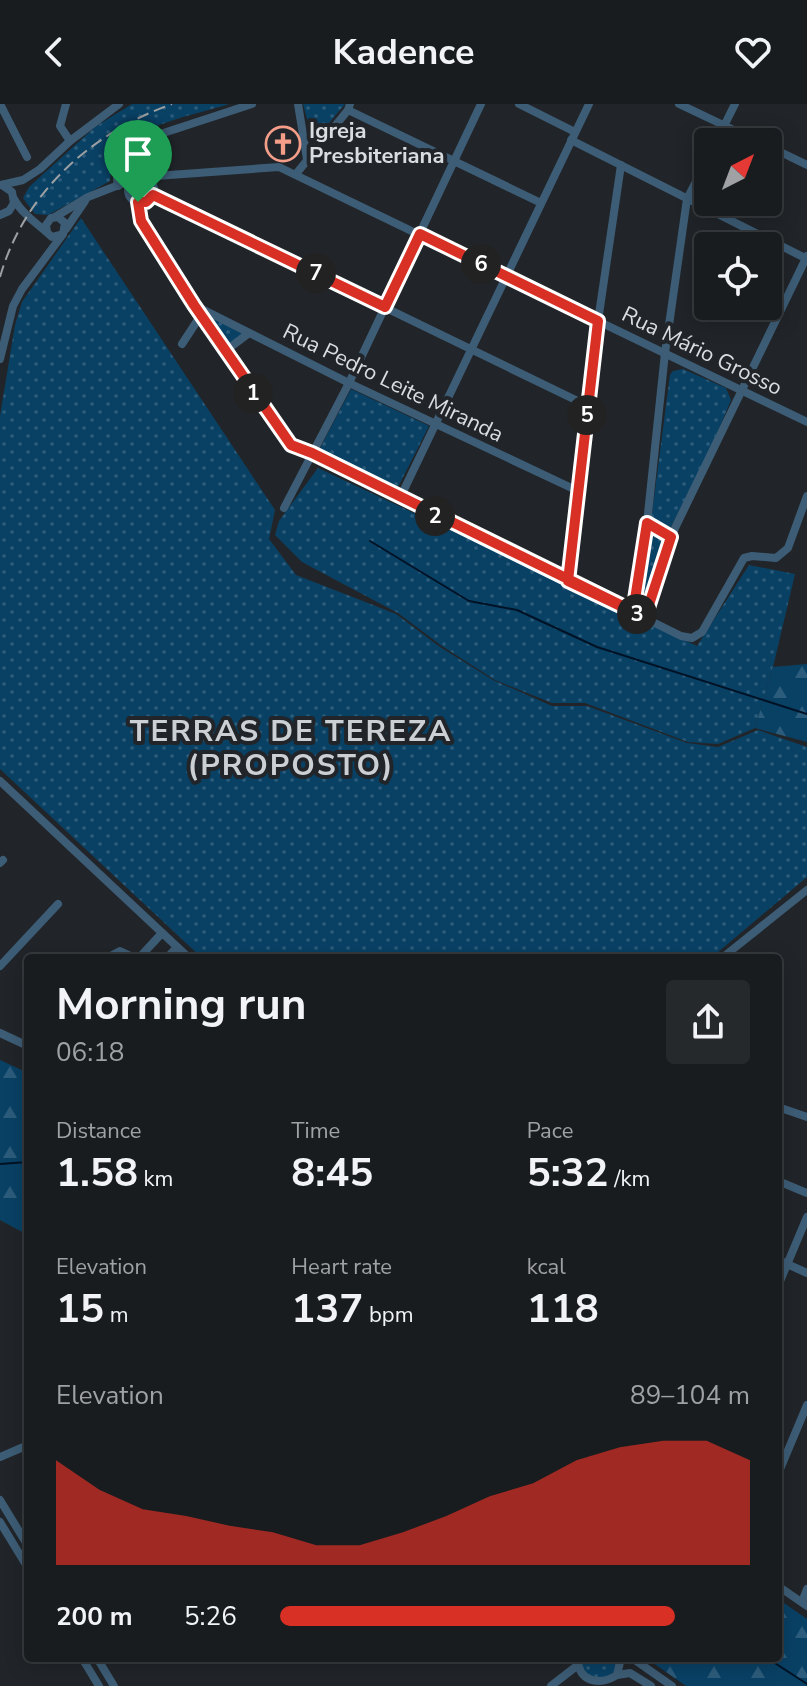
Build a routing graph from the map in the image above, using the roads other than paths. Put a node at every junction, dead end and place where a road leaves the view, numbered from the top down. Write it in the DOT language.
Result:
graph roads {
  1 [pos="0,104"];
  2 [pos="66,104"];
  3 [pos="119,104"];
  4 [pos="252,104"];
  5 [pos="298,104"];
  6 [pos="481,104"];
  7 [pos="519,104"];
  8 [pos="589,104"];
  9 [pos="679,104"];
  10 [pos="735,104"];
  11 [pos="349,107"];
  12 [pos="725,125"];
  13 [pos="723,128"];
  14 [pos="731,128"];
  15 [pos="573,136"];
  16 [pos="70,141"];
  17 [pos="782,153"];
  18 [pos="27,157"];
  19 [pos="307,159"];
  20 [pos="454,161"];
  21 [pos="621,165"];
  22 [pos="807,165"];
  23 [pos="296,174"];
  24 [pos="167,176"];
  25 [pos="138,178"];
  26 [pos="23,180"];
  27 [pos="1,185"];
  28 [pos="694,185"];
  29 [pos="118,186"];
  30 [pos="154,192"];
  31 [pos="129,194"];
  32 [pos="14,197"];
  33 [pos="88,197"];
  34 [pos="687,199"];
  35 [pos="138,202"];
  36 [pos="541,203"];
  37 [pos="21,211"];
  38 [pos="2,215"];
  39 [pos="53,218"];
  40 [pos="36,221"];
  41 [pos="48,233"];
  42 [pos="64,233"];
  43 [pos="420,234"];
  44 [pos="49,251"];
  45 [pos="807,258"];
  46 [pos="506,276"];
  47 [pos="194,305"];
  48 [pos="385,307"];
  49 [pos="201,315"];
  50 [pos="598,321"];
  51 [pos="249,333"];
  52 [pos="182,344"];
  53 [pos="471,349"];
  54 [pos="224,352"];
  55 [pos="665,353"];
  56 [pos="0,359"];
  57 [pos="349,383"];
  58 [pos="743,391"];
  59 [pos="588,406"];
  60 [pos="807,422"];
  61 [pos="435,424"];
  62 [pos="312,453"];
  63 [pos="578,491"];
  64 [pos="807,496"];
  65 [pos="400,498"];
  66 [pos="284,508"];
  67 [pos="805,511"];
  68 [pos="647,523"];
  69 [pos="671,537"];
  70 [pos="568,581"];
  71 [pos="633,612"];
  72 [pos="645,617"];
  73 [pos="0,781"];
  74 [pos="807,890"];
  75 [pos="58,904"];
  76 [pos="162,933"];
  77 [pos="177,947"];
  78 [pos="141,954"];
  79 [pos="171,954"];
  80 [pos="185,954"];
  81 [pos="727,954"];
  82 [pos="0,966"];
  83 [pos="0,1033"];
  84 [pos="24,1042"];
  85 [pos="782,1108"];
  86 [pos="807,1117"];
  87 [pos="782,1183"];
  88 [pos="807,1193"];
  89 [pos="807,1217"];
  90 [pos="782,1262"];
  91 [pos="788,1264"];
  92 [pos="807,1273"];
  93 [pos="782,1277"];
  94 [pos="807,1405"];
  95 [pos="24,1447"];
  96 [pos="0,1457"];
  97 [pos="782,1464"];
  98 [pos="0,1500"];
  99 [pos="0,1522"];
  100 [pos="24,1539"];
  101 [pos="24,1561"];
  102 [pos="782,1589"];
  103 [pos="807,1589"];
  104 [pos="804,1604"];
  105 [pos="84,1662"];
  106 [pos="99,1662"];
  107 [pos="577,1662"];
  108 [pos="578,1662"];
  109 [pos="620,1662"];
  110 [pos="638,1662"];
  111 [pos="617,1675"];
  112 [pos="591,1682"];
  113 [pos="99,1686"];
  114 [pos="114,1686"];
  115 [pos="551,1686"];
  116 [pos="576,1686"];
  117 [pos="651,1686"];
  118 [pos="672,1686"];
  1 -- 18 [label="street"];
  2 -- 16 [label="street"];
  3 -- 16 [label="street"];
  4 -- 29 [label="street"];
  5 -- 19 [label="street"];
  6 -- 20 [label="street"];
  7 -- 15 [label="street"];
  8 -- 15 [label="street"];
  9 -- 12 [label="street"];
  10 -- 12 [label="street"];
  11 -- 19 [label="street"];
  11 -- 20 [label="street"];
  12 -- 13 [label="street"];
  12 -- 14 [label="street"];
  15 -- 21 [label="street"];
  15 -- 36 [label="street"];
  16 -- 26 [label="street"];
  17 -- 22 [label="street"];
  19 -- 23 [label="street"];
  20 -- 36 [label="street"];
  20 -- 43 [label="street"];
  21 -- 34 [label="street"];
  21 -- 50 [label="street"];
  23 -- 24 [label="street, Rua Mário Grosso"];
  23 -- 43 [label="street, Rua Mário Grosso"];
  24 -- 25 [label="street"];
  24 -- 30 [label="street"];
  25 -- 29 [label="street"];
  25 -- 30 [label="street"];
  25 -- 31 [label="street"];
  26 -- 27 [label="street"];
  26 -- 32 [label="street"];
  27 -- 32 [label="street"];
  28 -- 34 [label="street"];
  29 -- 31 [label="street"];
  29 -- 33 [label="street"];
  30 -- 35 [label="street"];
  30 -- 48 [label="street"];
  31 -- 35 [label="street"];
  32 -- 37 [label="street"];
  32 -- 38 [label="street"];
  33 -- 39 [label="street"];
  33 -- 42 [label="street"];
  34 -- 45 [label="street"];
  34 -- 55 [label="street"];
  35 -- 47 [label="street"];
  36 -- 46 [label="street"];
  37 -- 38 [label="street"];
  37 -- 40 [label="street"];
  39 -- 40 [label="street"];
  39 -- 41 [label="street"];
  39 -- 42 [label="street"];
  40 -- 41 [label="street"];
  41 -- 42 [label="street"];
  41 -- 44 [label="street"];
  42 -- 44 [label="street"];
  43 -- 46 [label="street, Rua Mário Grosso"];
  43 -- 48 [label="street"];
  44 -- 56 [label="street"];
  45 -- 58 [label="street"];
  46 -- 50 [label="street, Rua Mário Grosso"];
  46 -- 53 [label="street"];
  47 -- 49 [label="street"];
  47 -- 51 [label="street, Rua Pedro Leite Miranda"];
  48 -- 53 [label="street"];
  48 -- 57 [label="street"];
  49 -- 52 [label="street"];
  49 -- 54 [label="street"];
  50 -- 55 [label="street, Rua Mário Grosso"];
  50 -- 59 [label="street"];
  51 -- 54 [label="street"];
  51 -- 57 [label="street, Rua Pedro Leite Miranda"];
  53 -- 59 [label="street"];
  53 -- 61 [label="street"];
  54 -- 62 [label="street"];
  55 -- 58 [label="street, Rua Mário Grosso"];
  55 -- 68 [label="street"];
  57 -- 61 [label="street, Rua Pedro Leite Miranda"];
  57 -- 62 [label="street"];
  58 -- 60 [label="street, Rua Mário Grosso"];
  58 -- 69 [label="street"];
  59 -- 63 [label="street"];
  61 -- 63 [label="street, Rua Pedro Leite Miranda"];
  61 -- 65 [label="street"];
  62 -- 65 [label="street"];
  62 -- 66 [label="street"];
  63 -- 70 [label="street"];
  64 -- 67 [label="street"];
  65 -- 70 [label="street"];
  67 -- 72 [label="street"];
  68 -- 69 [label="street"];
  68 -- 71 [label="street"];
  69 -- 72 [label="street"];
  70 -- 71 [label="street"];
  71 -- 72 [label="street"];
  73 -- 76 [label="street"];
  74 -- 81 [label="street"];
  75 -- 82 [label="street"];
  76 -- 77 [label="street"];
  76 -- 78 [label="street"];
  77 -- 79 [label="street"];
  77 -- 80 [label="street"];
  83 -- 84 [label="street"];
  85 -- 86 [label="street"];
  87 -- 88 [label="street"];
  89 -- 91 [label="street"];
  90 -- 91 [label="street"];
  91 -- 92 [label="street"];
  91 -- 93 [label="street"];
  94 -- 97 [label="street"];
  95 -- 96 [label="street"];
  98 -- 100 [label="street"];
  99 -- 101 [label="street"];
  102 -- 104 [label="street"];
  103 -- 104 [label="street"];
  105 -- 113 [label="street"];
  106 -- 114 [label="street"];
  107 -- 115 [label="street"];
  108 -- 112 [label="street"];
  109 -- 111 [label="street"];
  110 -- 118 [label="street"];
  111 -- 112 [label="street"];
  111 -- 117 [label="street"];
  112 -- 116 [label="street"];
}
